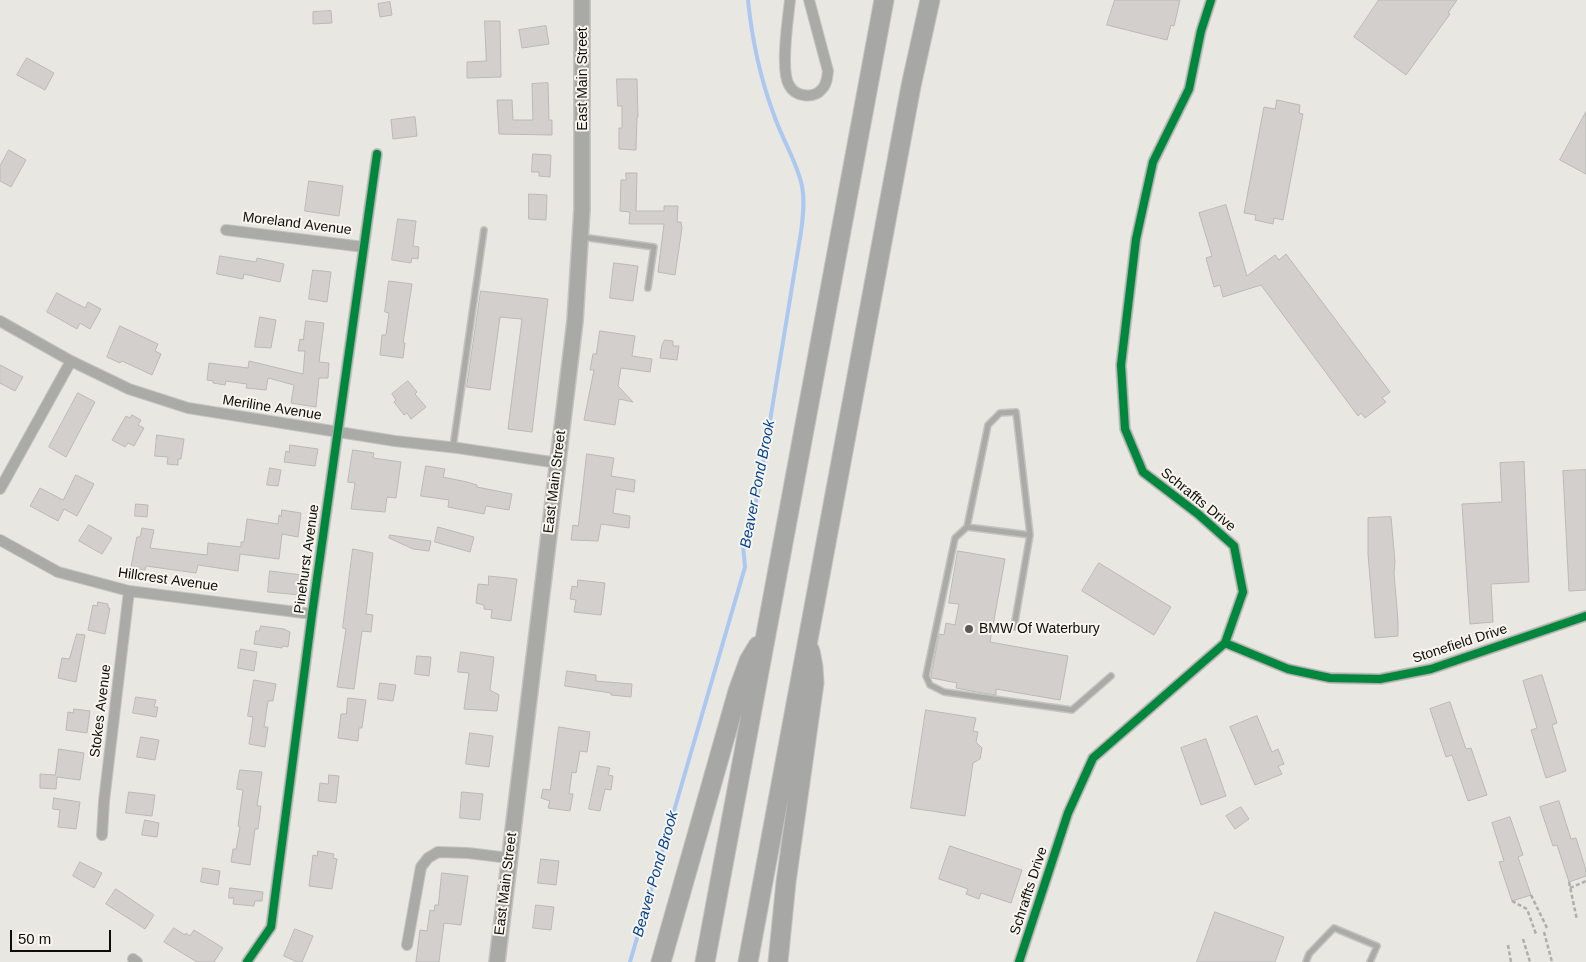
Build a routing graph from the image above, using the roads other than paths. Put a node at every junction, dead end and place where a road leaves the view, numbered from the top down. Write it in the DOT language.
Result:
graph roads {
  1 [pos="582,0"];
  2 [pos="790,0"];
  3 [pos="809,0"];
  4 [pos="884,0"];
  5 [pos="930,0"];
  6 [pos="1211,0"];
  7 [pos="377,154"];
  8 [pos="226,230"];
  9 [pos="484,230"];
  10 [pos="581,237"];
  11 [pos="364,247"];
  12 [pos="648,288"];
  13 [pos="0,321"];
  14 [pos="71,361"];
  15 [pos="338,432"];
  16 [pos="453,447"];
  17 [pos="558,463"];
  18 [pos="0,489"];
  19 [pos="967,526"];
  20 [pos="1030,534"];
  21 [pos="0,540"];
  22 [pos="129,591"];
  23 [pos="312,614"];
  24 [pos="1586,616"];
  25 [pos="1014,627"];
  26 [pos="765,635"];
  27 [pos="807,643"];
  28 [pos="1226,643"];
  29 [pos="1110,676"];
  30 [pos="102,835"];
  31 [pos="509,858"];
  32 [pos="408,945"];
  33 [pos="247,962"];
  34 [pos="497,962"];
  35 [pos="660,962"];
  36 [pos="705,962"];
  37 [pos="748,962"];
  38 [pos="778,962"];
  39 [pos="1019,962"];
  40 [pos="1306,962"];
  41 [pos="1370,962"];
  1 -- 10 [label="main road, East Main Street"];
  2 -- 3 [label="street"];
  4 -- 26 [label="highway"];
  5 -- 27 [label="highway"];
  6 -- 28 [label="street, Schraffts Drive"];
  7 -- 11 [label="street, Pinehurst Avenue"];
  8 -- 11 [label="street, Moreland Avenue"];
  9 -- 16 [label="lane"];
  10 -- 12 [label="lane"];
  10 -- 17 [label="main road, East Main Street"];
  11 -- 15 [label="street, Pinehurst Avenue"];
  13 -- 14 [label="street, Meriline Avenue"];
  14 -- 15 [label="street, Meriline Avenue"];
  14 -- 18 [label="street"];
  15 -- 16 [label="street, Meriline Avenue"];
  15 -- 23 [label="street, Pinehurst Avenue"];
  16 -- 17 [label="street, Meriline Avenue"];
  17 -- 31 [label="main road, East Main Street"];
  19 -- 20 [label="lane"];
  19 -- 20 [label="lane"];
  19 -- 29 [label="lane"];
  20 -- 25 [label="lane"];
  21 -- 22 [label="street, Hillcrest Avenue"];
  22 -- 23 [label="street, Hillcrest Avenue"];
  22 -- 30 [label="street, Stokes Avenue"];
  23 -- 33 [label="street, Pinehurst Avenue"];
  24 -- 28 [label="street, Stonefield Drive"];
  26 -- 35 [label="highway"];
  26 -- 36 [label="highway"];
  27 -- 37 [label="highway"];
  27 -- 38 [label="highway"];
  28 -- 39 [label="street, Schraffts Drive"];
  31 -- 32 [label="street"];
  31 -- 34 [label="main road, East Main Street"];
  40 -- 41 [label="lane"];
}
